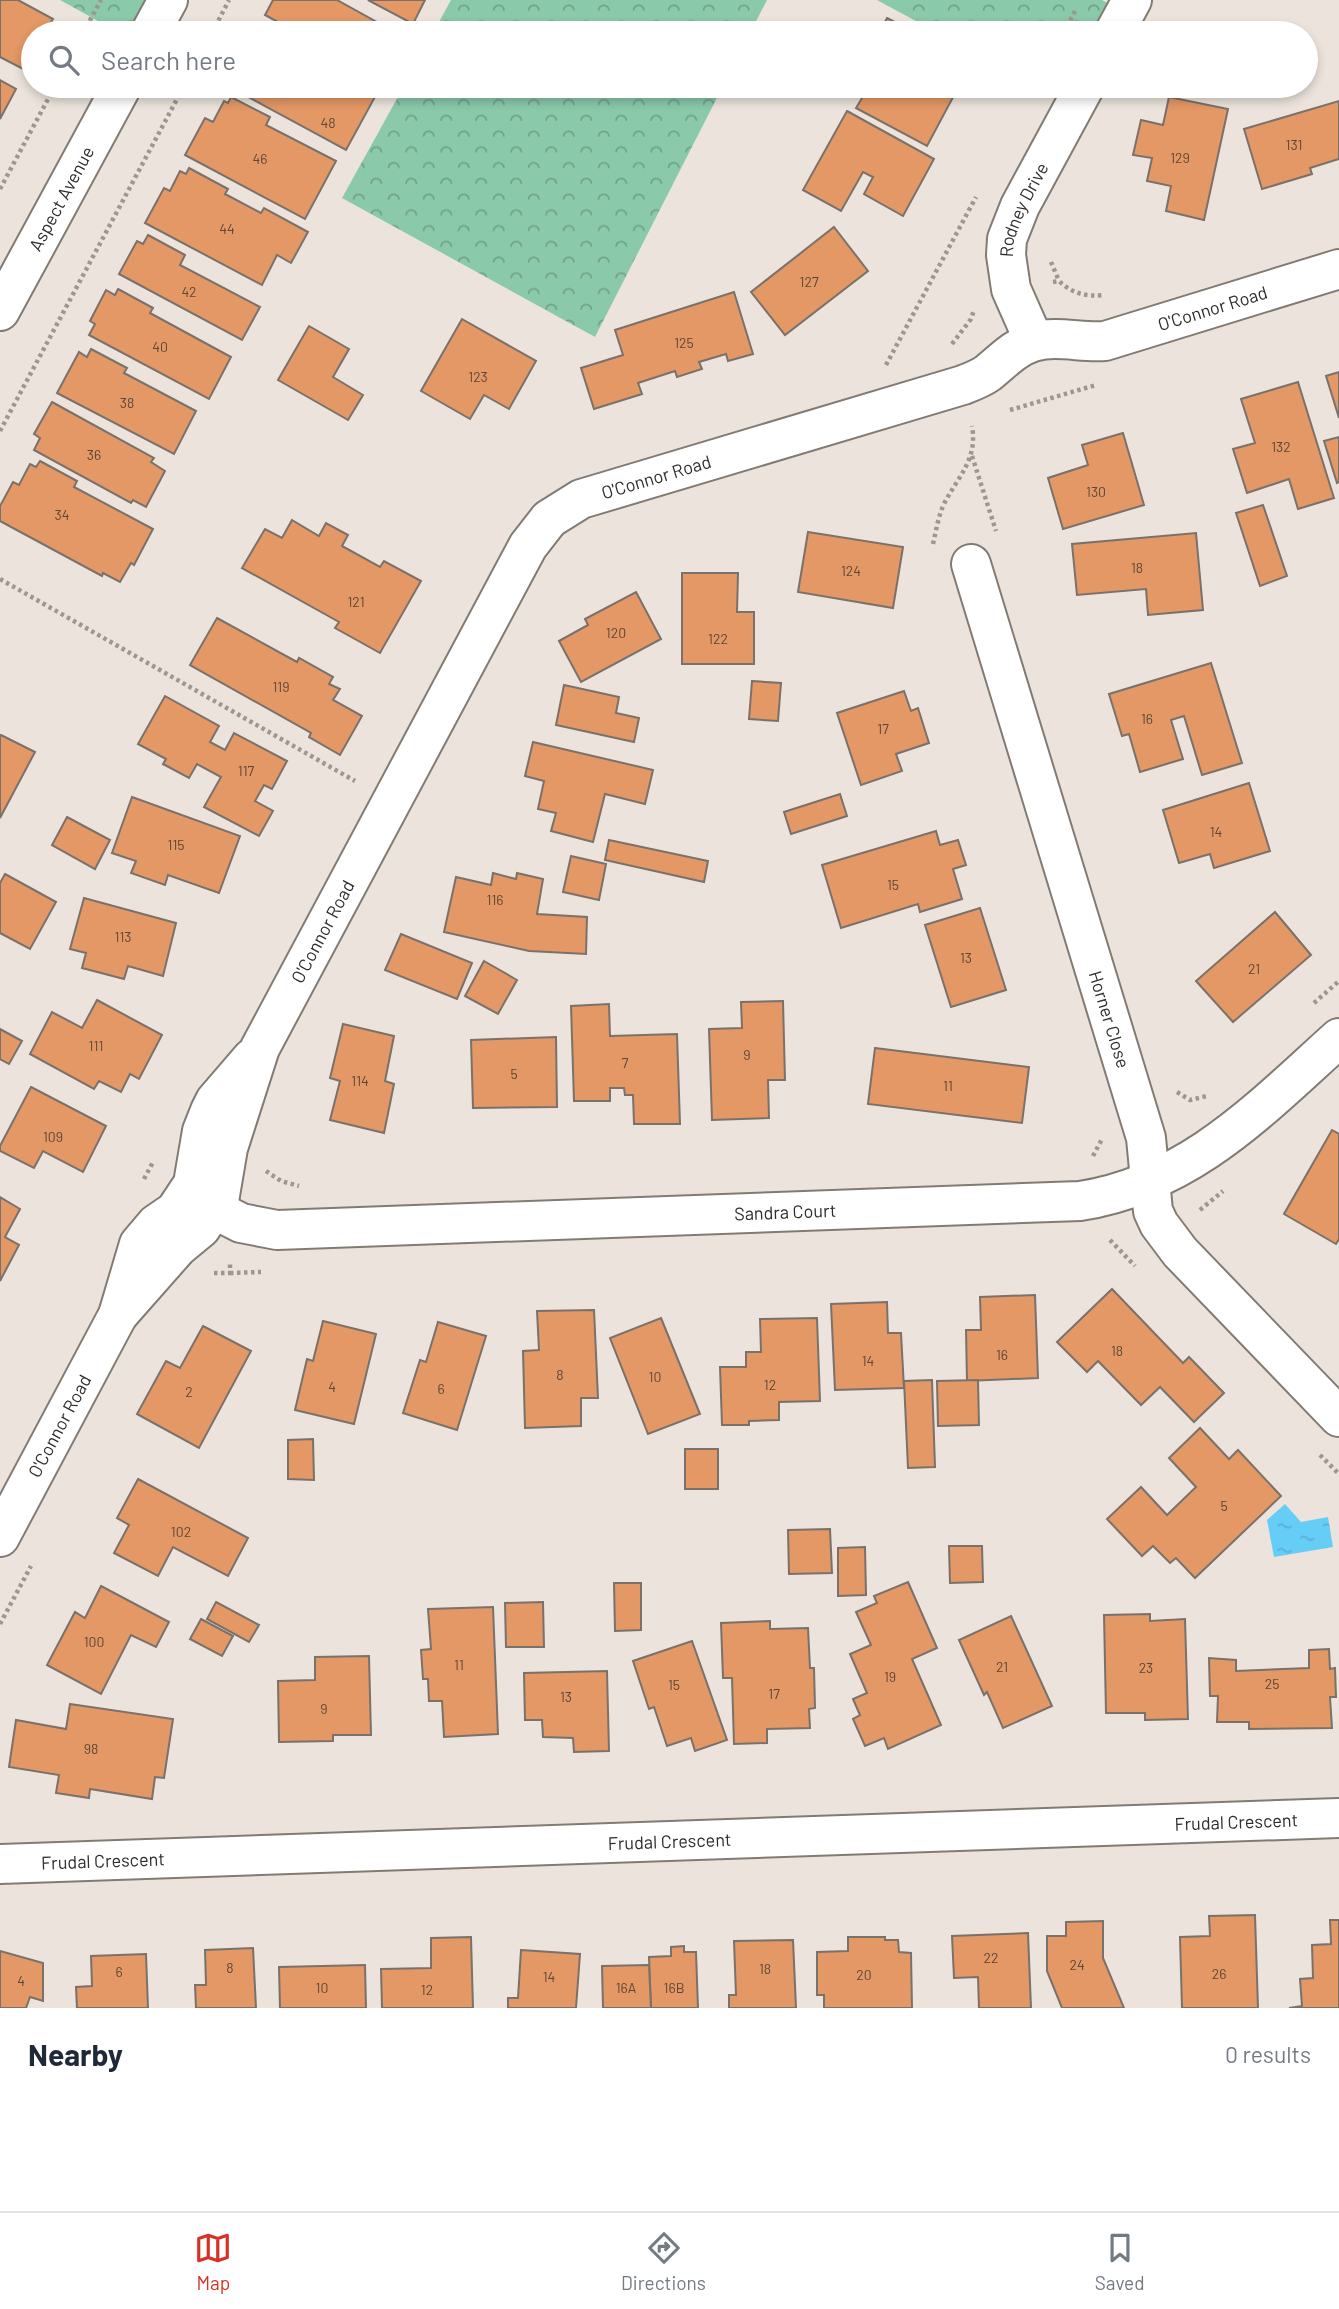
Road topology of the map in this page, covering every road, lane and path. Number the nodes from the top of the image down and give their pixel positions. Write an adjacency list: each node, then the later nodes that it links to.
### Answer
1 (101, 0): 6 (path)
2 (168, 0): 7 (street)
3 (229, 0): 8 (path)
4 (1082, 0): 9 (path)
5 (1132, 0): 10 (street)
6 (90, 21)
7 (157, 21)
8 (218, 21)
9 (1071, 21)
10 (1121, 21)
11 (49, 98): 15 (path)
12 (115, 98): 20 (street, Aspect Avenue)
13 (178, 98): 25 (path)
14 (1078, 98): 21 (street, Rodney Drive)
15 (0, 189)
16 (976, 196): 22 (path)
17 (1339, 269): 21 (street, O'Connor Road)
18 (1049, 283): 19 (path)
19 (1113, 294)
20 (0, 311)
21 (1034, 341): 39 (street, O'Connor Road)
22 (886, 366)
23 (1102, 383): 24 (path)
24 (1009, 411)
25 (0, 431)
26 (971, 565): 37 (street, Horner Close)
27 (0, 579): 28 (path)
28 (355, 781)
29 (1339, 981): 30 (path)
30 (1309, 1008)
31 (1339, 1038): 37 (street, Sandra Court)
32 (1172, 1082): 33 (path)
33 (1209, 1095)
34 (1103, 1136): 35 (path)
35 (1085, 1160)
36 (259, 1167): 38 (path)
37 (1151, 1181): 39 (street, Sandra Court); 42 (street, Horner Close)
38 (307, 1186)
39 (200, 1202): 43 (street, O'Connor Road)
40 (231, 1254): 41 (path)
41 (211, 1273)
42 (1339, 1418)
43 (0, 1537)
44 (32, 1564): 45 (path)
45 (0, 1624)
46 (1339, 1818): 47 (street, Frudal Crescent)
47 (0, 1864)

